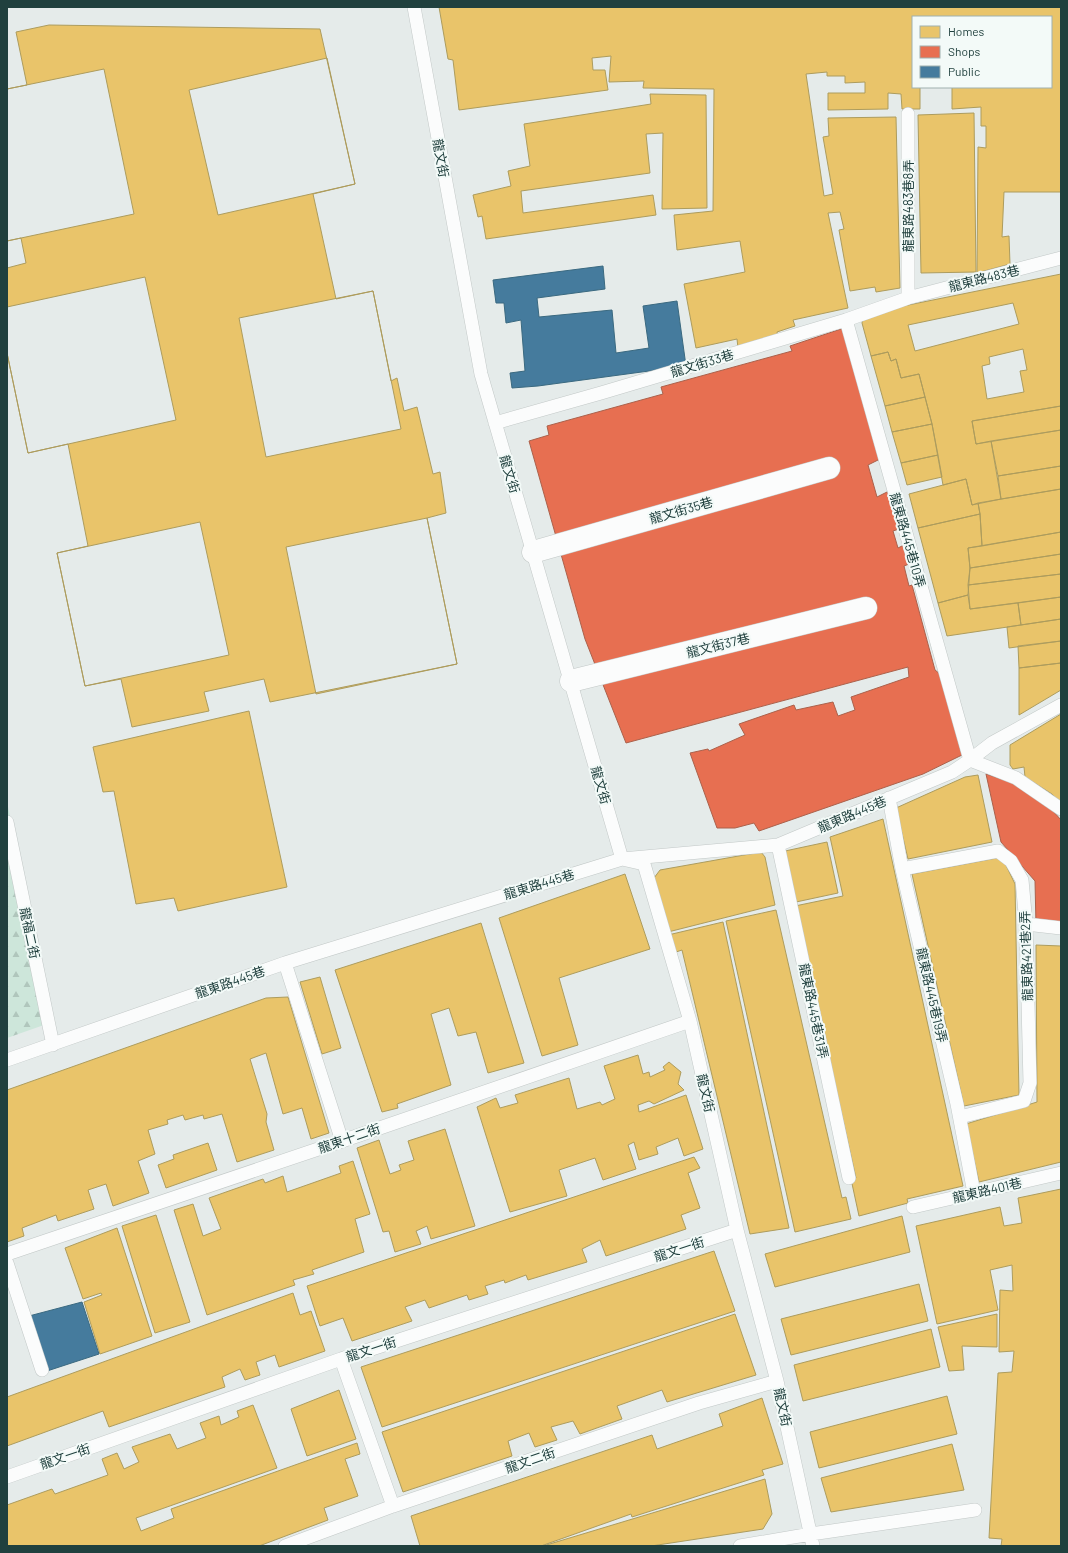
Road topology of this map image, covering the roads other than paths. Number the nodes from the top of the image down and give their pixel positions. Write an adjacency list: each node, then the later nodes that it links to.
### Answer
1 (414, 7): 6 (lane, 龍文街)
2 (908, 114): 4 (lane, 龍東路483巷8弄)
3 (1061, 258): 4 (lane, 龍東路483巷)
4 (908, 298): 5 (lane, 龍文街33巷)
5 (846, 320): 6 (lane, 龍文街33巷); 12 (lane, 龍東路445巷10弄)
6 (495, 423): 8 (lane, 龍文街)
7 (829, 468): 8 (street, 龍文街35巷)
8 (533, 552): 10 (lane, 龍文街)
9 (866, 608): 10 (street, 龍文街37巷)
10 (571, 681): 17 (lane, 龍文街)
11 (1061, 705): 12 (lane, 龍東路445巷)
12 (970, 760): 13 (lane, 龍東路445巷); 14 (lane)
13 (888, 798): 16 (lane, 龍東路445巷); 18 (lane, 龍東路445巷19弄)
14 (1061, 809)
15 (7, 822): 23 (lane, 龍福二街)
16 (778, 845): 17 (lane, 龍東路445巷); 28 (lane, 龍東路445巷31弄)
17 (622, 859): 21 (lane, 龍東路445巷); 22 (lane, 龍文街)
18 (902, 869): 19 (lane, 龍東路421巷2弄); 25 (lane, 龍東路445巷19弄)
19 (1026, 924): 20 (lane); 25 (lane, 龍東路421巷2弄)
20 (1061, 928)
21 (285, 963): 23 (lane, 龍東路445巷); 26 (lane)
22 (690, 1021): 26 (lane, 龍東十二街); 31 (lane, 龍文街)
23 (53, 1045): 24 (lane, 龍東路445巷)
24 (7, 1060)
25 (960, 1117): 29 (lane, 龍東路445巷19弄)
26 (342, 1141): 32 (lane, 龍東十二街)
27 (1061, 1173): 29 (lane, 龍東路401巷)
28 (848, 1178)
29 (974, 1193): 30 (lane, 龍東路401巷)
30 (913, 1207)
31 (738, 1230): 34 (lane, 龍文一街); 36 (lane, 龍文街)
32 (7, 1254)
33 (7, 1263): 35 (lane)
34 (341, 1359): 37 (lane, 龍文一街); 38 (lane)
35 (42, 1370)
36 (777, 1381): 38 (lane, 龍文二街); 40 (lane, 龍文街)
37 (7, 1477)
38 (393, 1506): 41 (lane, 龍文二街)
39 (976, 1510): 40 (lane)
40 (812, 1540): 42 (lane)
41 (285, 1546)
42 (740, 1546)

